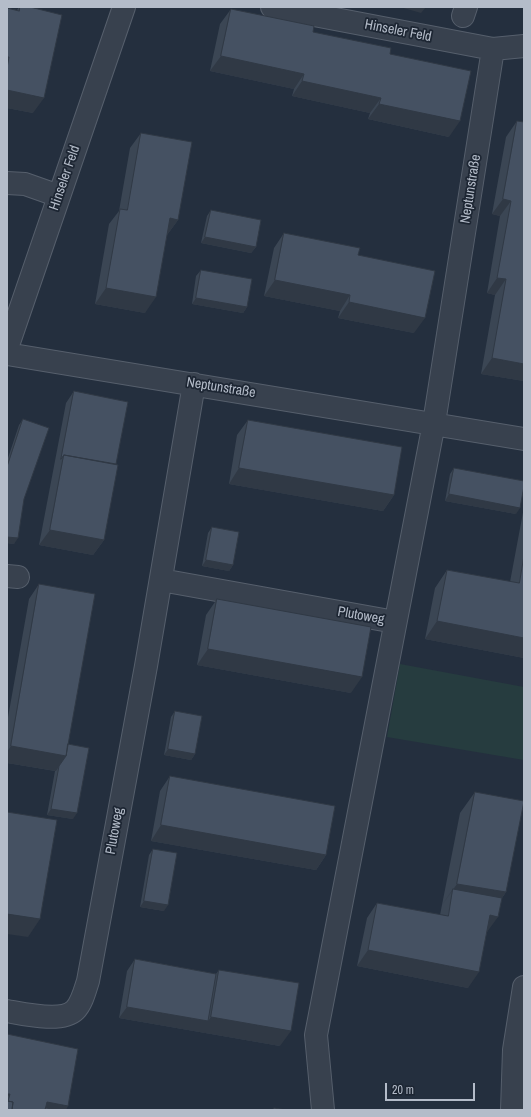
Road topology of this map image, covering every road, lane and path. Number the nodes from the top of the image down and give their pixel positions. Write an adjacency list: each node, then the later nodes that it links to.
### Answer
1 (124, 7): 6 (street, Hinseler Feld)
2 (272, 7): 4 (street, Hinseler Feld)
3 (524, 46): 4 (street, Hinseler Feld)
4 (494, 49): 10 (street, Neptunstraße)
5 (7, 183): 6 (street)
6 (59, 196): 7 (street, Hinseler Feld)
7 (7, 348)
8 (7, 354): 9 (street, Neptunstraße)
9 (194, 384): 10 (street, Neptunstraße); 12 (street, Plutoweg)
10 (434, 424): 11 (street, Neptunstraße); 13 (street)
11 (524, 440)
12 (160, 580): 13 (street, Plutoweg); 15 (street, Plutoweg)
13 (396, 622): 16 (street)
14 (524, 987): 17 (street)
15 (7, 1011)
16 (323, 1110)
17 (512, 1110)

